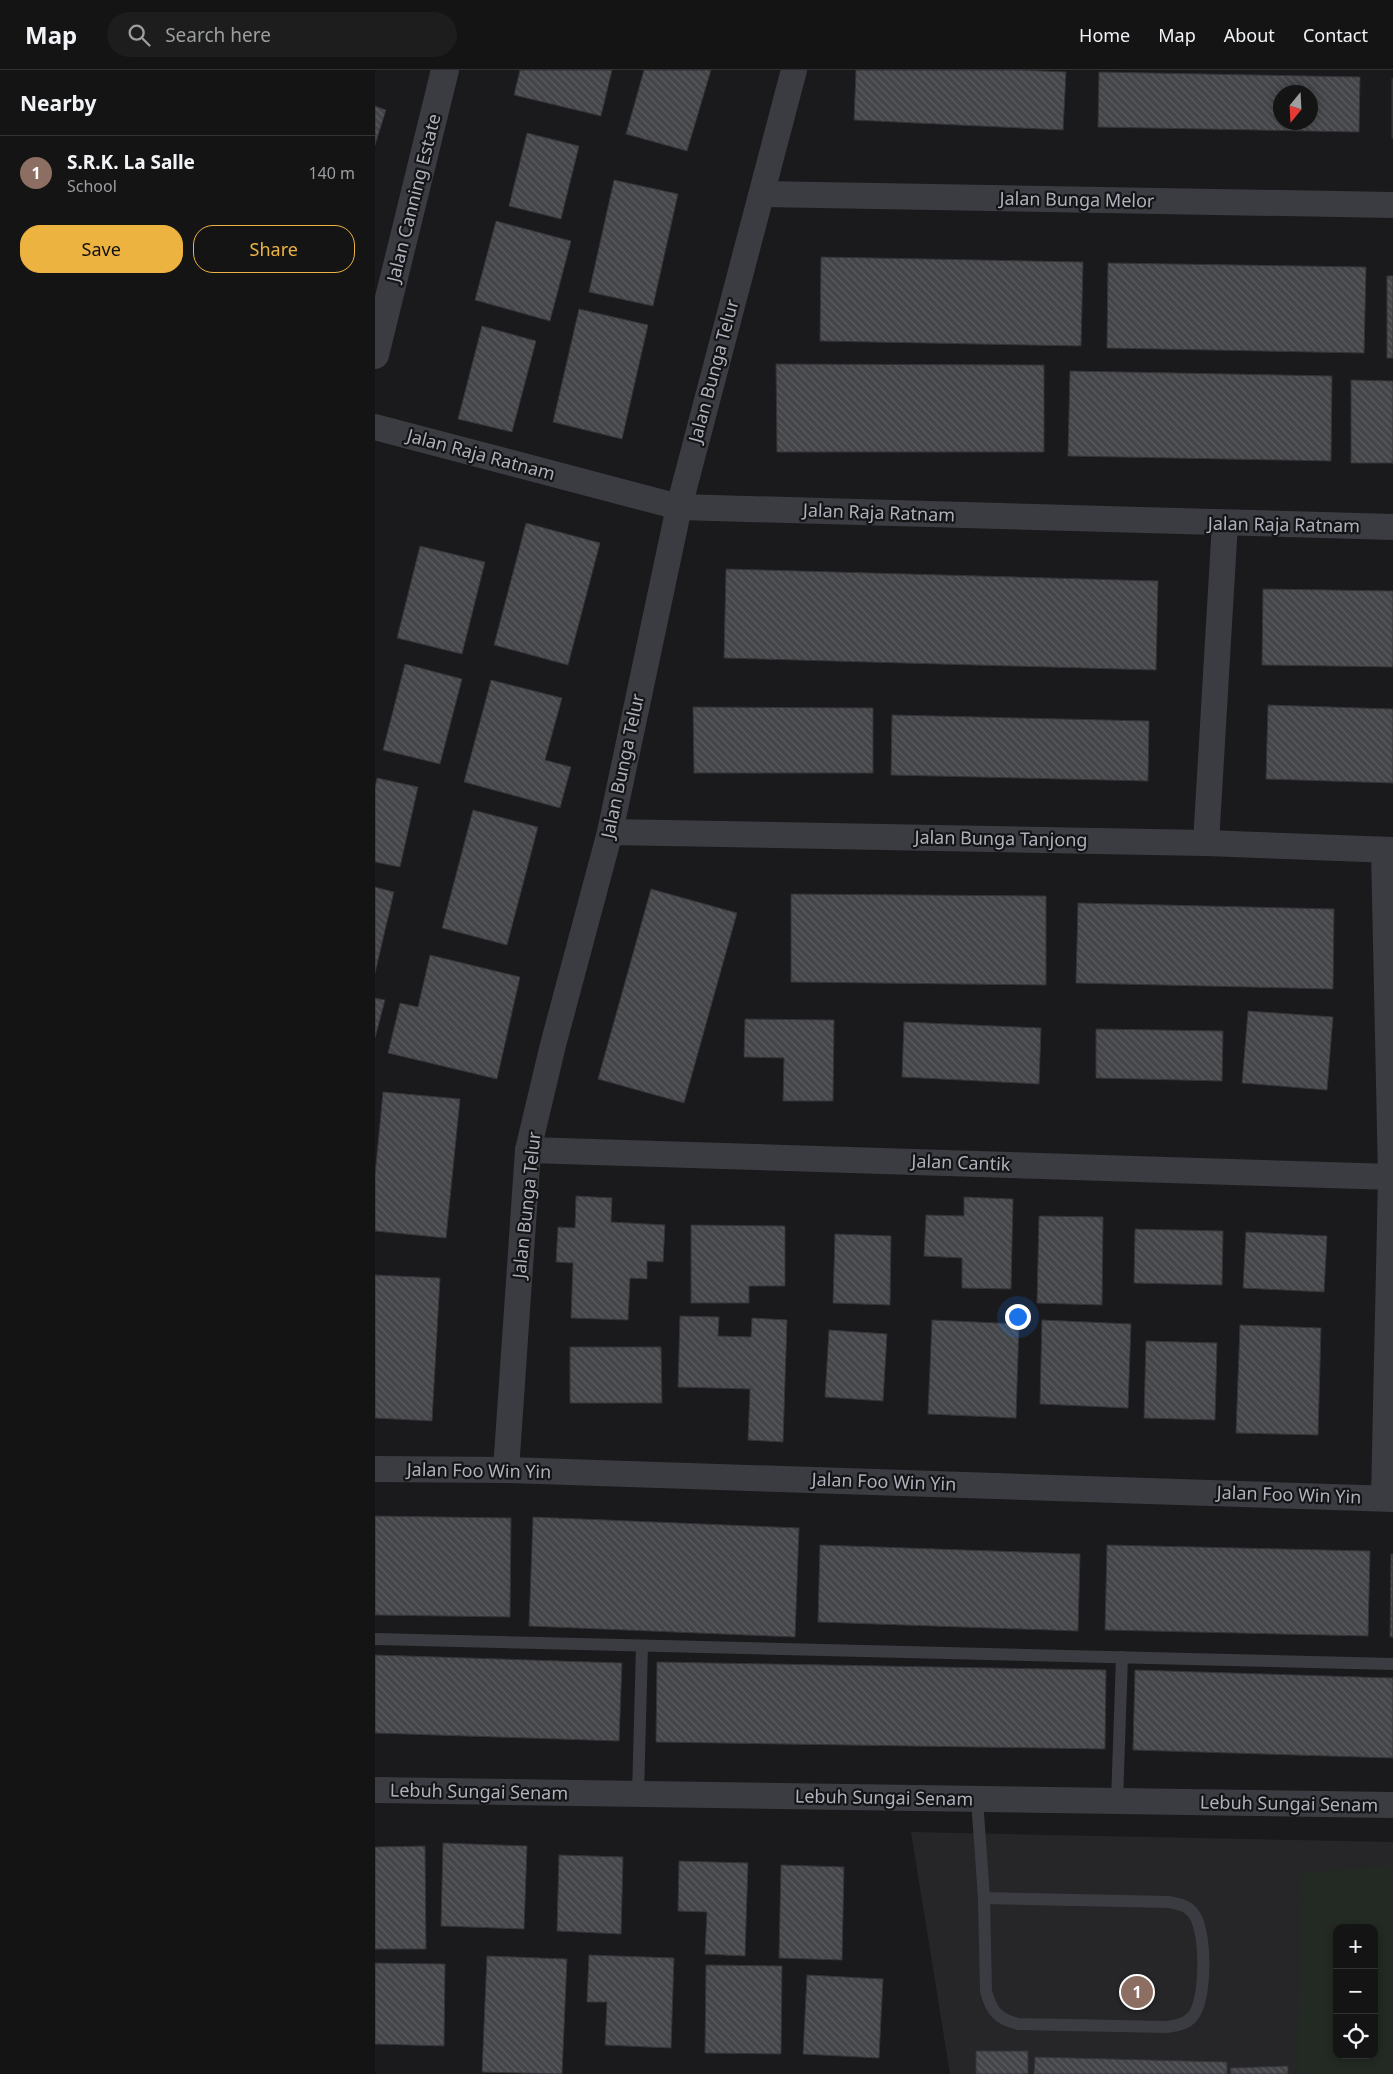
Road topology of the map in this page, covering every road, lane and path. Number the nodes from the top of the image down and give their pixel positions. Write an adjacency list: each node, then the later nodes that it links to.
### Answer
1 (445, 70): 5 (street, Jalan Canning Estate)
2 (794, 70): 3 (street, Jalan Bunga Telur)
3 (762, 194): 4 (street, Jalan Bunga Melor); 7 (street, Jalan Bunga Telur)
4 (1393, 205)
5 (375, 355)
6 (375, 427): 7 (street, Jalan Raja Ratnam)
7 (679, 507): 8 (street, Jalan Raja Ratnam); 10 (street, Jalan Bunga Telur)
8 (1225, 523): 9 (street, Jalan Raja Ratnam); 11 (street)
9 (1393, 527)
10 (610, 832): 11 (street, Jalan Bunga Tanjong); 13 (street, Jalan Bunga Telur)
11 (1206, 843): 12 (street, Jalan Bunga Tanjong)
12 (1388, 850): 14 (street)
13 (528, 1150): 14 (street, Jalan Cantik); 16 (street, Jalan Bunga Telur)
14 (1392, 1176): 17 (street)
15 (375, 1469): 16 (street, Jalan Foo Win Yin)
16 (506, 1470): 17 (street, Jalan Foo Win Yin)
17 (1388, 1498)
18 (375, 1639): 19 (lane)
19 (642, 1646): 20 (lane); 23 (lane)
20 (1122, 1657): 21 (lane); 25 (lane)
21 (1393, 1664)
22 (375, 1790): 23 (street, Lebuh Sungai Senam)
23 (638, 1794): 24 (street, Lebuh Sungai Senam)
24 (977, 1799): 25 (street, Lebuh Sungai Senam); 27 (lane)
25 (1117, 1801): 26 (street, Lebuh Sungai Senam)
26 (1393, 1806)
27 (983, 1898): 27 (lane)

